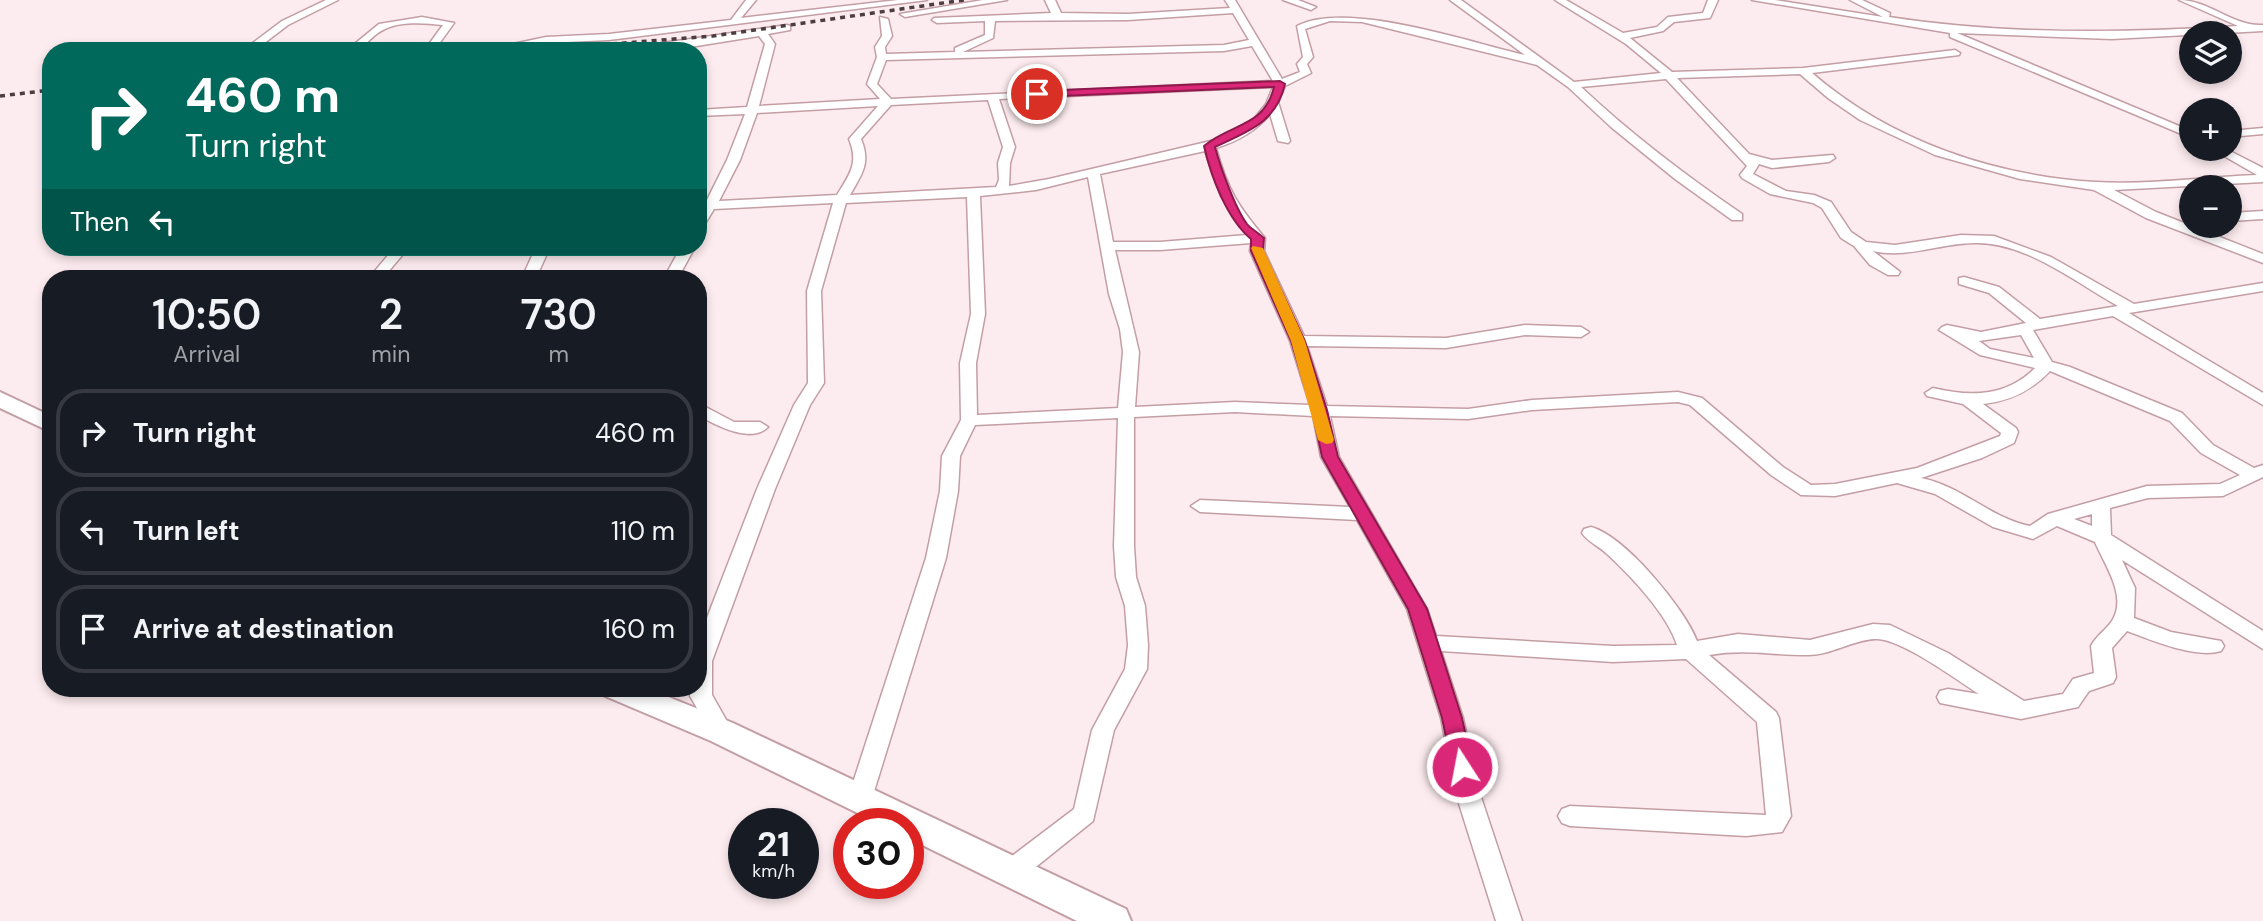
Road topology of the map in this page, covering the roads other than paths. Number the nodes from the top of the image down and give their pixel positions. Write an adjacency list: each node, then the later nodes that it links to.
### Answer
1 (333, 0): 32 (street)
2 (751, 0): 25 (street)
3 (844, 0): 18 (street)
4 (922, 0): 18 (street)
5 (1002, 0): 21 (street)
6 (1050, 0): 20 (street)
7 (1230, 0): 17 (street)
8 (1288, 0): 16 (street)
9 (1326, 0): 16 (street)
10 (1455, 0): 41 (street)
11 (1560, 0): 31 (street)
12 (1713, 0): 31 (street)
13 (1757, 0): 26 (street)
14 (1856, 0): 26 (street)
15 (2184, 0): 29 (street)
16 (1312, 3): 23 (street)
17 (1238, 10): 20 (street); 36 (street)
18 (838, 11): 25 (street)
19 (696, 13): 25 (street)
20 (1057, 16): 22 (street)
21 (884, 17): 22 (street); 24 (street); 40 (street)
22 (990, 18): 39 (street)
23 (1312, 20): 41 (street); 44 (street)
24 (835, 22)
25 (731, 23): 35 (street)
26 (1906, 23): 28 (street)
27 (800, 27): 30 (street)
28 (1929, 28): 29 (street); 51 (street)
29 (2257, 28)
30 (761, 33): 37 (street); 49 (street)
31 (1620, 37): 43 (street)
32 (259, 42)
33 (362, 42): 34 (street)
34 (435, 42)
35 (535, 42)
36 (1257, 42): 39 (street); 44 (street)
37 (707, 43)
38 (1955, 53): 42 (street)
39 (953, 54): 40 (street)
40 (882, 57): 47 (street)
41 (1539, 62): 45 (street)
42 (1803, 71): 43 (street); 61 (street)
43 (1670, 75): 45 (street); 56 (street)
44 (1280, 84): 46 (street); 48 (street)
45 (1572, 85): 70 (street)
46 (993, 97): 47 (street); 62 (street)
47 (888, 102): 49 (street); 64 (street)
48 (1273, 103): 54 (street); 55 (street)
49 (754, 110): 50 (street); 66 (street)
50 (707, 113)
51 (2179, 130)
52 (2263, 131): 53 (street)
53 (2242, 133)
54 (1284, 141)
55 (1210, 146): 59 (street); 73 (street)
56 (1744, 156): 57 (street); 74 (street)
57 (1829, 158)
58 (2239, 161): 60 (street)
59 (1094, 173): 62 (street); 75 (street)
60 (2263, 175): 61 (street)
61 (2096, 186): 72 (street)
62 (1001, 190): 63 (street)
63 (973, 192): 64 (street); 94 (street)
64 (840, 200): 66 (street); 108 (street)
65 (707, 205): 66 (street)
66 (713, 205): 67 (street)
67 (707, 213)
68 (2263, 215): 69 (street)
69 (2242, 216)
70 (1737, 217)
71 (2179, 220): 72 (street)
72 (2166, 221): 77 (street)
73 (1258, 238): 75 (street); 85 (street)
74 (1860, 244): 79 (street); 82 (street)
75 (1107, 246): 93 (street)
76 (394, 256): 78 (street)
77 (2263, 259)
78 (383, 270)
79 (1893, 272)
80 (1964, 281): 83 (street)
81 (2263, 288): 82 (street)
82 (2125, 311): 83 (street); 89 (street)
83 (2031, 327): 86 (street); 86 (street)
84 (1581, 332): 85 (street)
85 (1298, 341): 91 (street)
86 (2046, 366): 90 (street); 97 (street)
87 (1933, 393): 90 (street)
88 (0, 400): 95 (street)
89 (2263, 400)
90 (1969, 401): 98 (street)
91 (1320, 410): 93 (street); 98 (street); 101 (street)
92 (707, 413): 96 (street)
93 (1126, 414): 94 (street); 118 (street)
94 (969, 420): 116 (street)
95 (42, 421)
96 (760, 427)
97 (2257, 472): 100 (street)
98 (1877, 482): 102 (street)
99 (1200, 506): 101 (street)
100 (2101, 506): 102 (street); 104 (street)
101 (1363, 514): 107 (street)
102 (2055, 518): 104 (street)
103 (1591, 533): 110 (street)
104 (2102, 538): 105 (street); 106 (street)
105 (2123, 622): 109 (street); 114 (street)
106 (2263, 641)
107 (1428, 643): 110 (street); 120 (street)
108 (707, 645)
109 (2214, 646)
110 (1689, 649): 114 (street); 117 (street)
111 (638, 697): 115 (street)
112 (702, 697): 115 (street)
113 (1948, 698): 114 (street)
114 (2021, 710)
115 (722, 732): 116 (street)
116 (860, 798): 118 (street)
117 (1570, 816)
118 (1013, 870): 119 (street)
119 (1113, 921)
120 (1509, 921)

